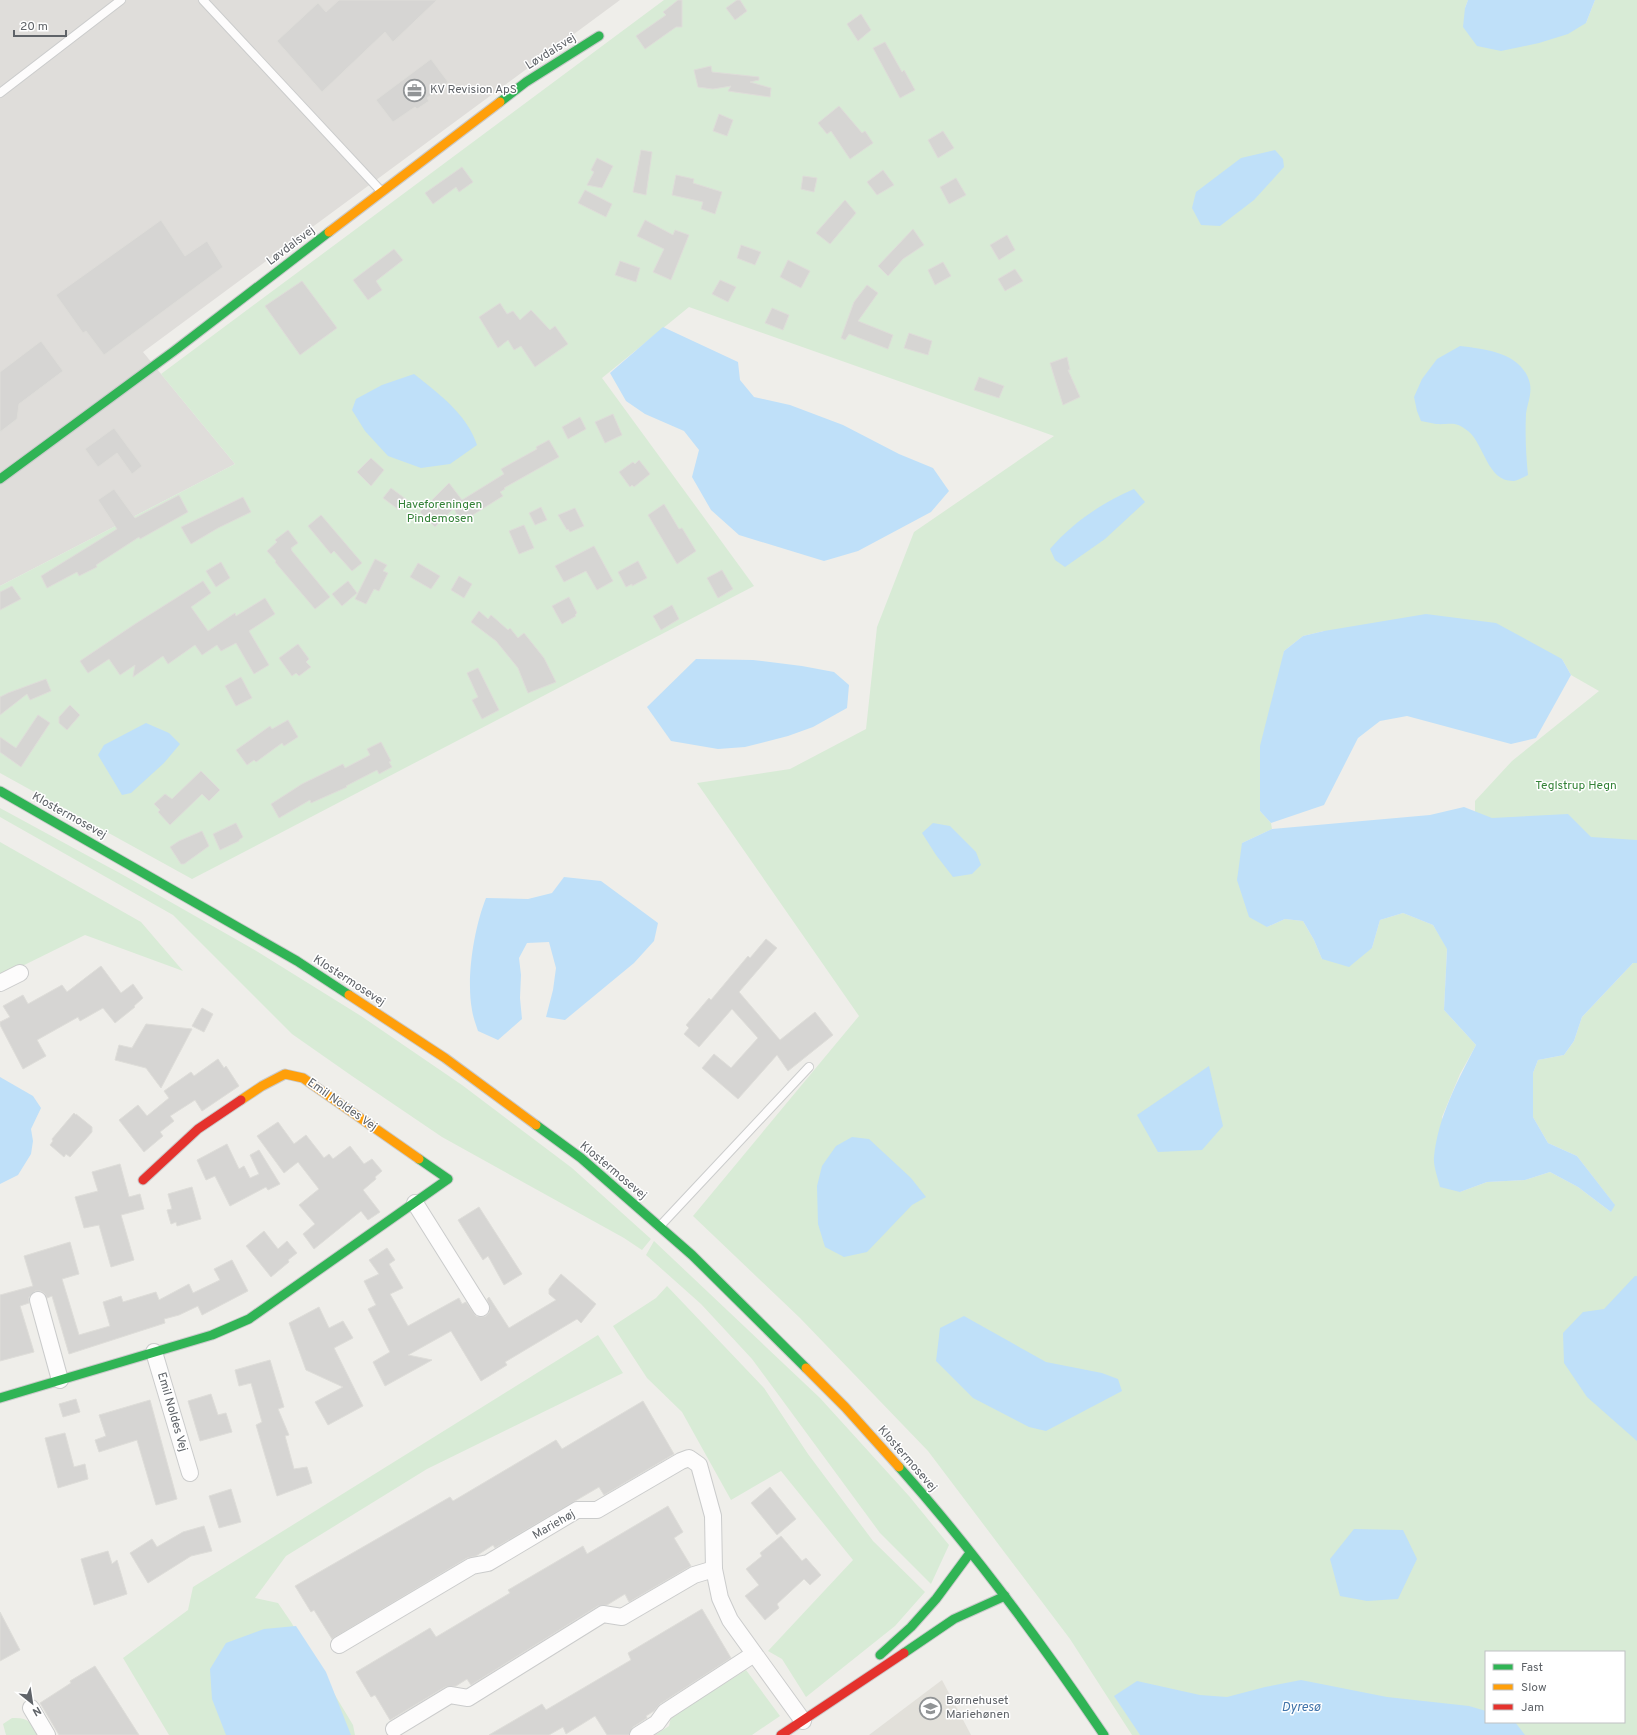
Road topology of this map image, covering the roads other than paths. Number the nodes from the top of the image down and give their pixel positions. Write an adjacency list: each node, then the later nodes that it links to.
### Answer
1 (121, 0): 4 (lane)
2 (203, 0): 5 (lane)
3 (599, 36): 5 (street, Løvdalsvej)
4 (0, 93)
5 (382, 192): 6 (street, Løvdalsvej)
6 (0, 479)
7 (0, 791): 13 (street, Klostermosevej)
8 (20, 973): 9 (street)
9 (0, 983)
10 (809, 1066): 13 (lane)
11 (143, 1180): 12 (street, Emil Noldes Vej)
12 (414, 1203): 15 (street); 16 (street, Emil Noldes Vej)
13 (660, 1227): 20 (street, Klostermosevej)
14 (38, 1300): 17 (street)
15 (481, 1308)
16 (154, 1352): 17 (street, Emil Noldes Vej); 19 (street, Emil Noldes Vej)
17 (60, 1380): 18 (street, Emil Noldes Vej)
18 (0, 1398)
19 (190, 1473)
20 (970, 1553): 22 (street, Klostermosevej); 25 (street)
21 (714, 1569): 23 (street, Mariehøj); 24 (street, Mariehøj); 28 (street)
22 (1005, 1596): 25 (street); 32 (street, Klostermosevej)
23 (339, 1645)
24 (754, 1654): 27 (street, Mariehøj); 30 (street)
25 (850, 1689): 27 (street)
26 (31, 1708): 29 (street)
27 (803, 1720): 31 (street)
28 (394, 1729)
29 (47, 1735)
30 (638, 1735)
31 (781, 1735)
32 (1104, 1735)

